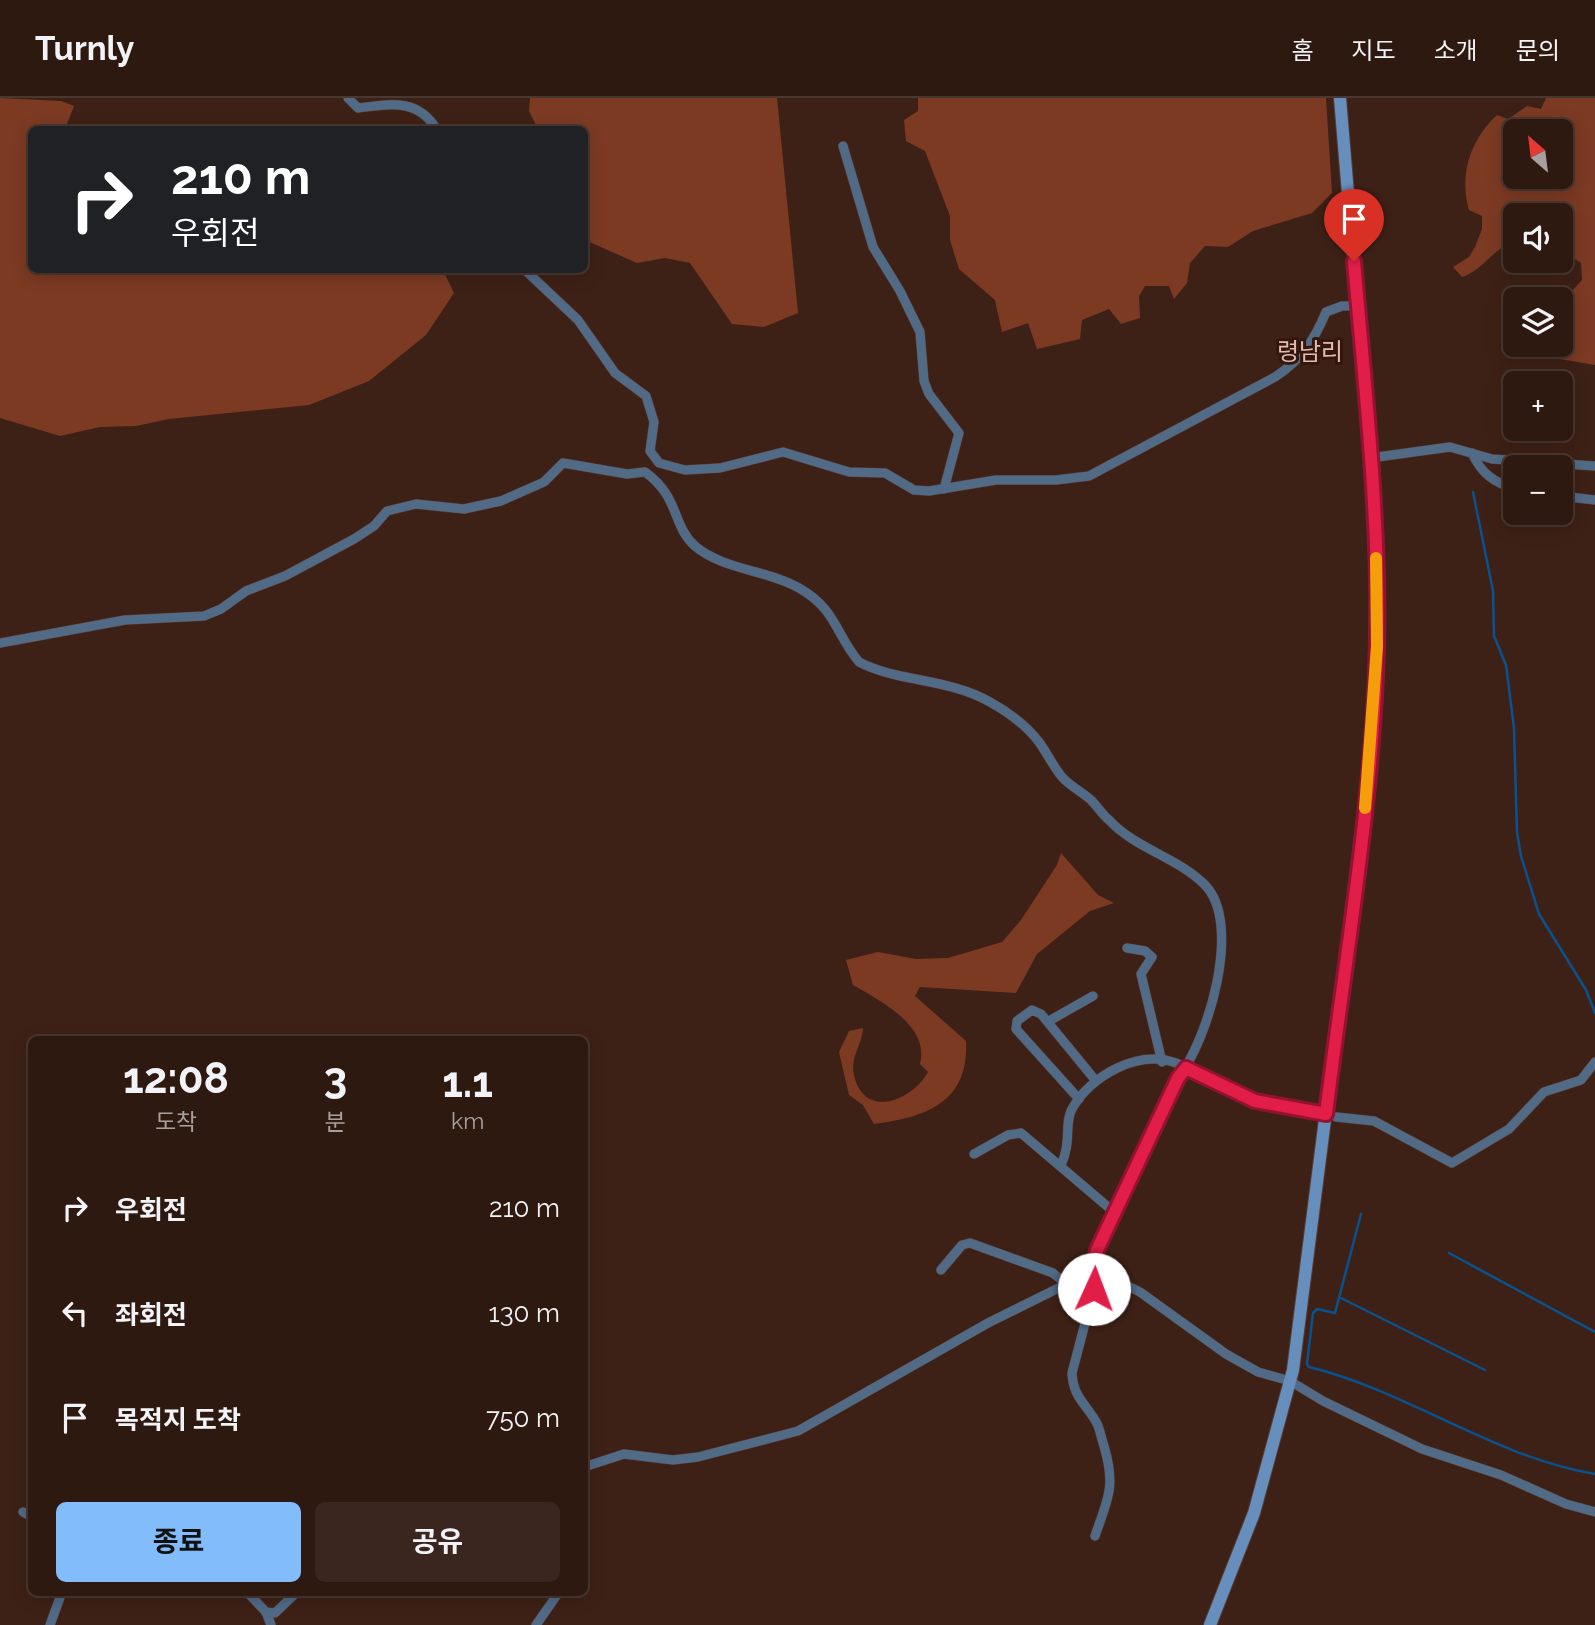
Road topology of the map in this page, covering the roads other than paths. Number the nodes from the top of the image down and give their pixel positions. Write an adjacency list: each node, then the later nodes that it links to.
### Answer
1 (348, 98): 3 (street)
2 (1340, 98): 6 (main road)
3 (434, 126)
4 (843, 146): 11 (street)
5 (528, 273): 11 (street)
6 (1357, 306): 8 (main road); 11 (street)
7 (1472, 453): 8 (street); 9 (street); 10 (street)
8 (1370, 458): 23 (main road)
9 (1595, 466)
10 (1503, 484)
11 (944, 488)
12 (1573, 497): 13 (street)
13 (1595, 500)
14 (0, 643): 20 (street)
15 (1127, 948): 18 (street)
16 (1093, 996): 17 (street)
17 (1049, 1021): 21 (street); 22 (street)
18 (1162, 1062): 20 (street); 21 (street)
19 (1595, 1062): 23 (street)
20 (1186, 1068): 23 (street); 26 (street)
21 (1096, 1081): 22 (street)
22 (1079, 1099): 25 (street)
23 (1331, 1116): 30 (main road)
24 (974, 1154): 25 (street)
25 (1061, 1165): 26 (street)
26 (1114, 1212): 28 (street)
27 (941, 1270): 29 (street)
28 (1095, 1270): 29 (street); 30 (street); 33 (street)
29 (1065, 1283): 31 (street)
30 (1290, 1381): 32 (street); 42 (main road)
31 (588, 1466)
32 (1595, 1512)
33 (1096, 1536)
34 (61, 1596): 39 (street)
35 (251, 1596): 38 (street)
36 (293, 1596): 38 (street)
37 (556, 1596): 41 (street)
38 (266, 1612): 40 (street)
39 (50, 1625)
40 (271, 1625)
41 (536, 1625)
42 (1210, 1625)

